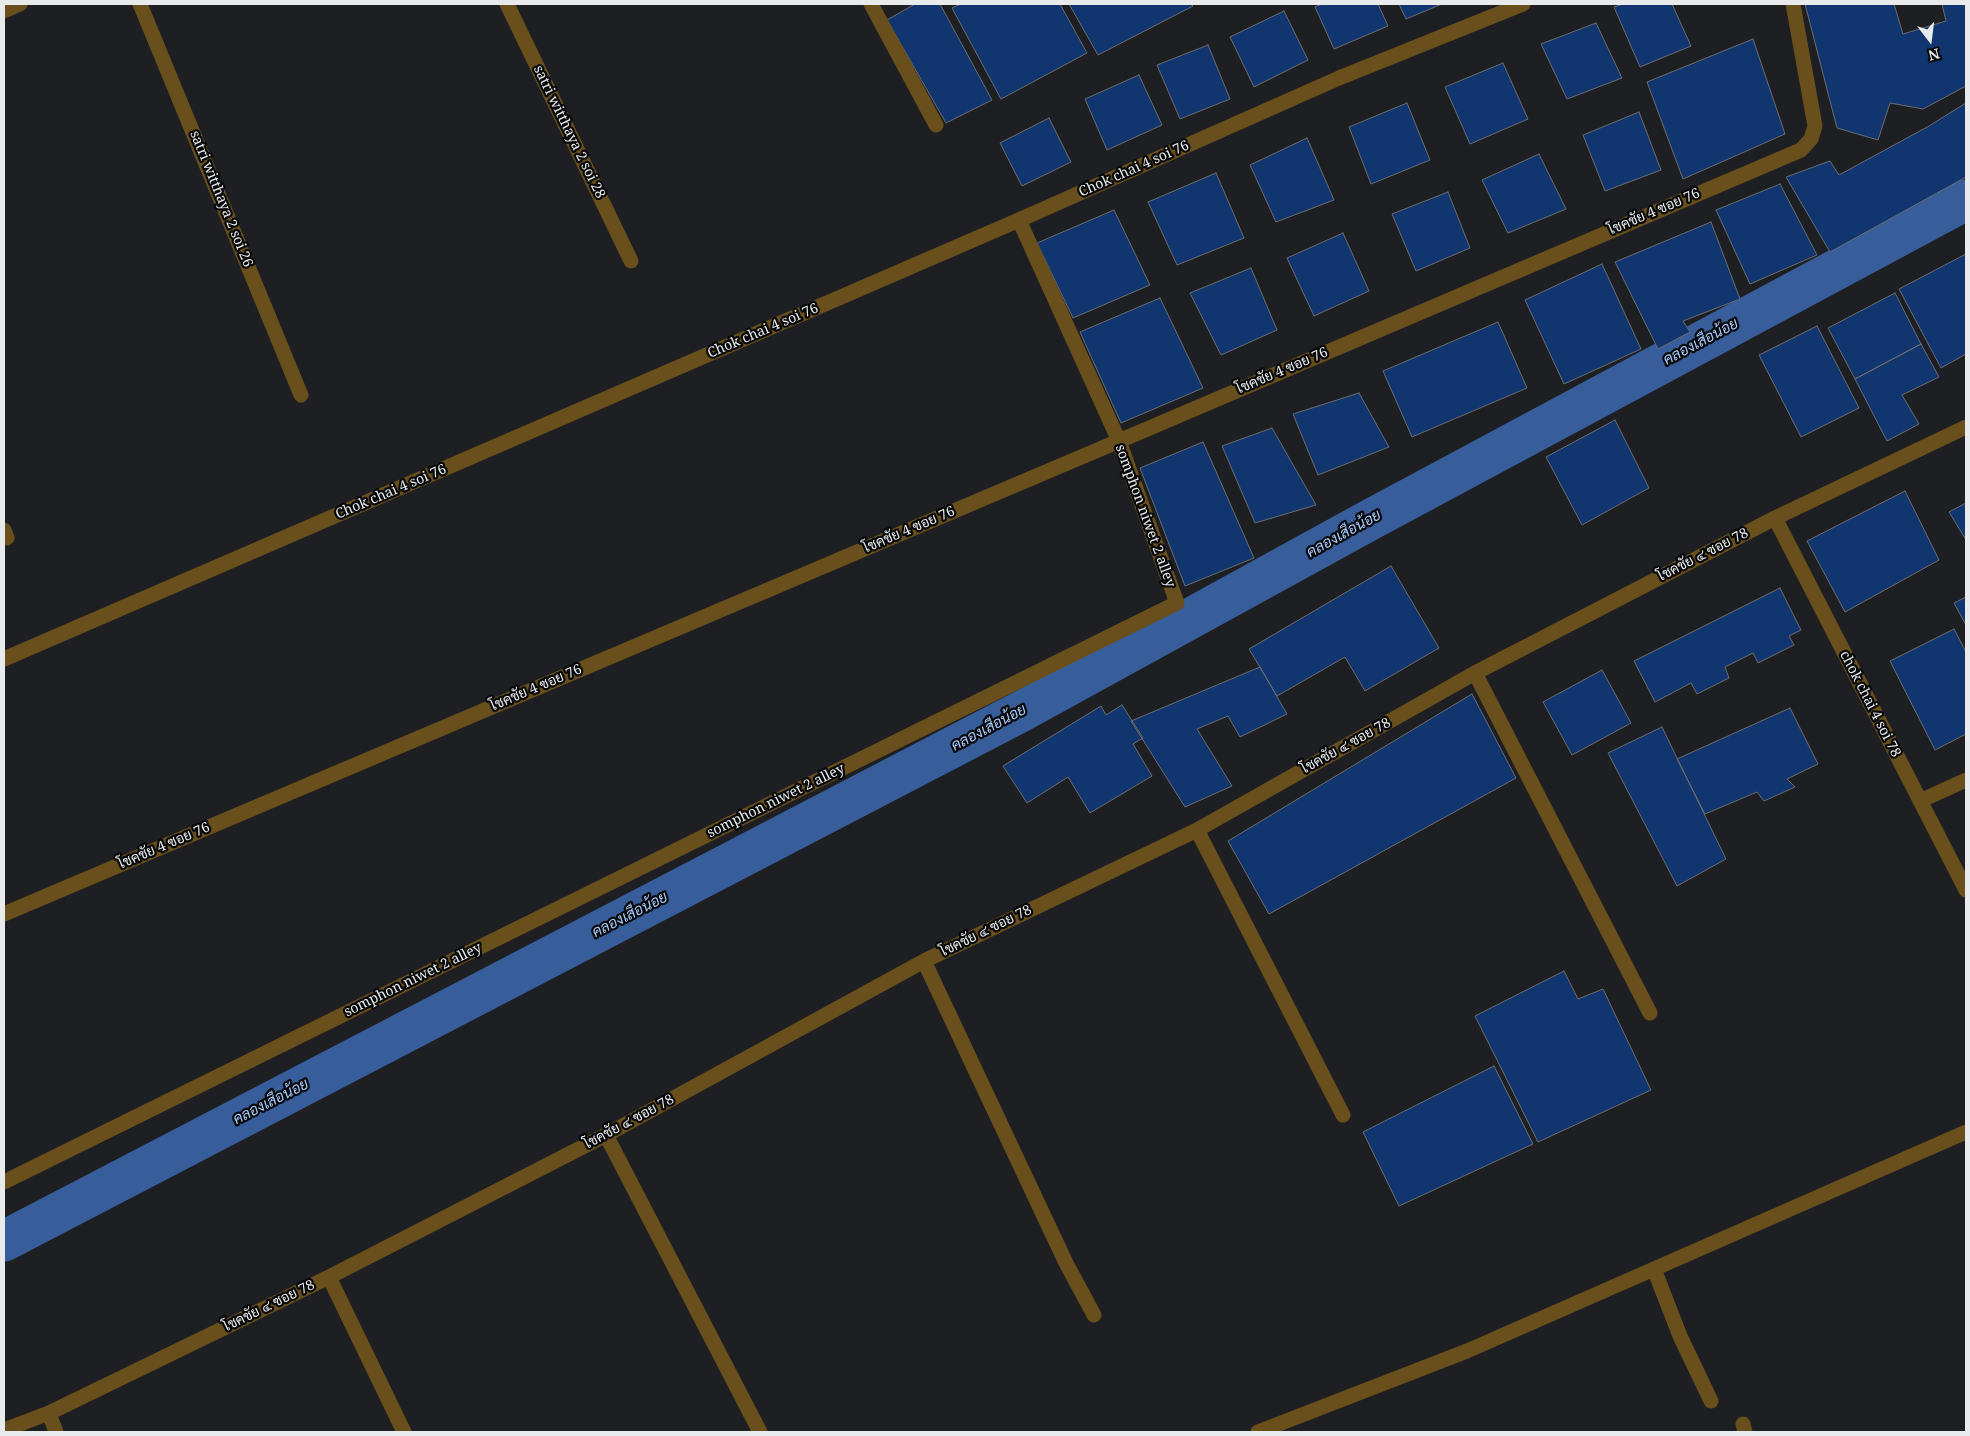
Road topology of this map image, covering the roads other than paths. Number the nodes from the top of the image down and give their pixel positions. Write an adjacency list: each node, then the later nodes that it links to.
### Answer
1 (20, 4): 7 (street)
2 (140, 4): 11 (street, satri witthaya 2 soi 26)
3 (507, 4): 10 (street, satri witthaya 2 soi 28)
4 (871, 4): 8 (street)
5 (1523, 4): 9 (street, Chok chai 4 soi 76)
6 (1793, 4): 13 (street, โชคชัย 4 ซอย 76)
7 (4, 11)
8 (936, 125)
9 (1019, 220): 13 (street, somphon niwet 2 alley); 15 (street, Chok chai 4 soi 76)
10 (631, 260)
11 (301, 394)
12 (1966, 426): 14 (street, โชคชัย ๔ ซอย 78)
13 (1119, 441): 21 (street, โชคชัย 4 ซอย 76); 27 (street, somphon niwet 2 alley)
14 (1775, 518): 16 (street, โชคชัย ๔ ซอย 78); 18 (street, chok chai 4 soi 78)
15 (4, 660)
16 (1475, 673): 19 (street, โชคชัย ๔ ซอย 78); 23 (street)
17 (1966, 780): 18 (street)
18 (1920, 801): 20 (street, chok chai 4 soi 78)
19 (1197, 830): 22 (street, โชคชัย ๔ ซอย 78); 24 (street)
20 (1966, 890)
21 (4, 914)
22 (924, 961): 26 (street, โชคชัย ๔ ซอย 78); 30 (street)
23 (1650, 1013)
24 (1343, 1115)
25 (1966, 1132): 28 (street)
26 (606, 1135): 29 (street, โชคชัย ๔ ซอย 78); 36 (street)
27 (4, 1182)
28 (1654, 1269): 31 (street); 37 (street)
29 (329, 1277): 32 (street, โชคชัย ๔ ซอย 78); 35 (street)
30 (1094, 1315)
31 (1711, 1400)
32 (49, 1413): 33 (street, โชคชัย ๔ ซอย 78); 34 (street)
33 (4, 1430)
34 (56, 1432)
35 (404, 1432)
36 (760, 1432)
37 (1258, 1432)

